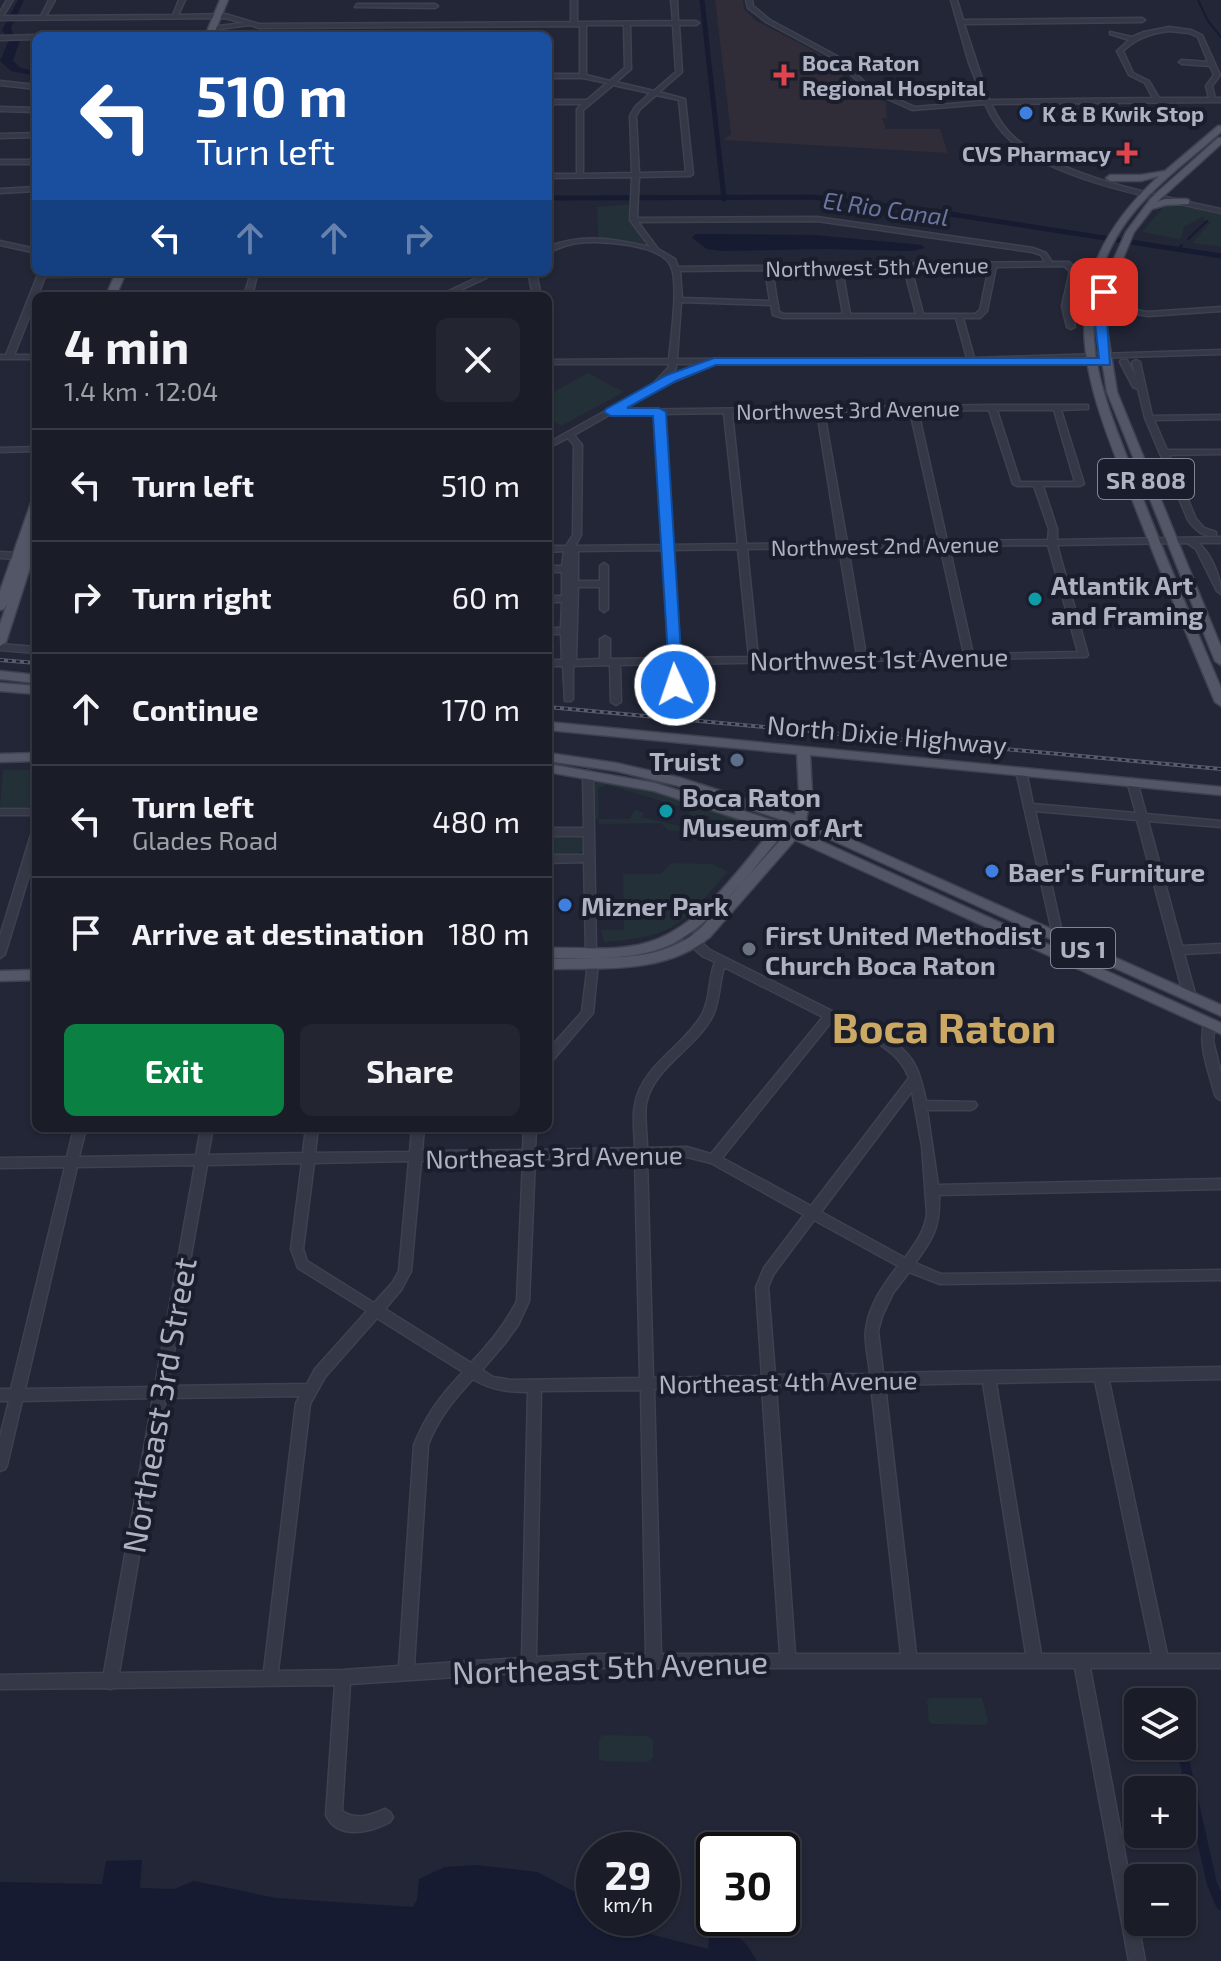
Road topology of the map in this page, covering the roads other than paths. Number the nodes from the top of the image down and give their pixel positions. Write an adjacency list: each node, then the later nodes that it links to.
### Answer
1 (10, 0): 15 (street)
2 (52, 0): 16 (street)
3 (182, 0): 13 (street)
4 (216, 0): 14 (main road)
5 (224, 0): 14 (main road)
6 (574, 0): 22 (street)
7 (674, 0): 19 (street)
8 (749, 0): 56 (street)
9 (954, 0): 18 (street)
10 (961, 0): 18 (street)
11 (435, 3): 12 (street); 27 (street)
12 (357, 6)
13 (175, 16): 14 (street); 16 (street)
14 (212, 16): 29 (street); 31 (main road); 32 (main road)
15 (0, 17): 16 (street)
16 (43, 17)
17 (1142, 20): 18 (street)
18 (964, 22): 44 (street); 56 (street)
19 (675, 23): 20 (street); 24 (street); 52 (street)
20 (696, 23)
21 (535, 24): 22 (street); 28 (street); 39 (street)
22 (574, 24): 23 (street)
23 (583, 24): 24 (street); 48 (street)
24 (627, 24): 50 (street)
25 (332, 25): 26 (street); 30 (street); 35 (street)
26 (383, 25): 27 (street); 36 (street)
27 (432, 25): 28 (street); 37 (street)
28 (483, 25): 38 (street)
29 (255, 26): 30 (street); 33 (street)
30 (269, 26): 34 (street)
31 (203, 32)
32 (210, 32)
33 (216, 32)
34 (267, 32)
35 (330, 32)
36 (382, 32)
37 (431, 32)
38 (482, 32)
39 (535, 32)
40 (1112, 33): 43 (street)
41 (32, 37): 42 (street)
42 (7, 38)
43 (1130, 38): 46 (street); 55 (street)
44 (981, 59)
45 (1182, 62): 46 (street)
46 (1213, 64): 53 (street)
47 (552, 76): 48 (street)
48 (583, 76): 50 (street)
49 (0, 83): 51 (street)
50 (612, 83): 52 (street); 58 (street)
51 (32, 87)
52 (657, 93): 69 (street); 69 (street)
53 (1212, 98): 54 (street); 55 (street)
54 (1221, 98)
55 (1156, 99): 56 (street)
56 (994, 101): 71 (street); 73 (street)
57 (552, 102): 58 (street)
58 (587, 102): 68 (street)
59 (0, 109): 60 (street)
60 (32, 110)
61 (32, 135): 63 (street)
62 (1219, 135): 66 (main road, SR 808); 67 (main road, SR 808)
63 (0, 136)
64 (0, 162): 65 (street)
65 (32, 162)
66 (1171, 170): 71 (main road); 73 (main road, SR 808)
67 (1186, 171): 75 (main road, SR 808); 76 (main road)
68 (580, 175): 69 (street); 70 (street)
69 (635, 175): 79 (street)
70 (552, 176)
71 (1110, 178): 73 (street)
72 (32, 189): 74 (street)
73 (1148, 190): 75 (street); 105 (main road, SR 808)
74 (0, 191)
75 (1161, 194): 76 (street); 77 (main road, SR 808)
76 (1186, 200): 77 (main road); 78 (street)
77 (1147, 209): 95 (main road, SR 808)
78 (1221, 209)
79 (633, 220): 83 (street); 84 (street)
80 (0, 243): 82 (street)
81 (552, 248): 83 (street)
82 (32, 250)
83 (656, 250): 89 (street)
84 (1049, 264): 85 (street, Northwest 5th Avenue); 100 (street, Northwest 5th Avenue)
85 (993, 265): 86 (street, Northwest 5th Avenue); 98 (street)
86 (907, 266): 87 (street, Northwest 5th Avenue); 97 (street)
87 (838, 267): 88 (street, Northwest 5th Avenue); 99 (street)
88 (768, 268): 89 (street, Northwest 5th Avenue); 94 (street)
89 (676, 269): 93 (street)
90 (486, 276): 91 (street)
91 (451, 292)
92 (32, 297): 103 (street)
93 (678, 300): 94 (street); 108 (street)
94 (774, 303): 99 (street)
95 (1102, 306): 96 (street); 106 (main road, SR 808)
96 (1221, 308)
97 (920, 316): 98 (street); 99 (street)
98 (959, 316): 102 (street)
99 (847, 317)
100 (1071, 327)
101 (1221, 354): 106 (street); 111 (street)
102 (970, 356): 105 (street); 105 (street); 109 (street)
103 (4, 357): 104 (street)
104 (32, 357)
105 (1091, 360): 106 (street); 135 (main road, SR 808)
106 (1105, 360): 110 (street); 136 (main road, SR 808)
107 (552, 362): 108 (street)
108 (673, 362): 109 (street); 112 (street)
109 (714, 362): 112 (street)
110 (1124, 362): 111 (street); 113 (street)
111 (1136, 362): 113 (street)
112 (655, 387): 120 (street)
113 (1141, 395): 123 (street)
114 (992, 407): 116 (street, Northwest 3rd Avenue); 117 (street, Northwest 3rd Avenue); 130 (street)
115 (1085, 407): 117 (street, Northwest 3rd Avenue)
116 (913, 408): 118 (street, Northwest 3rd Avenue); 138 (street)
117 (1057, 408): 130 (street)
118 (820, 409): 119 (street, Northwest 3rd Avenue); 139 (street)
119 (728, 411): 121 (street, Northwest 3rd Avenue); 140 (street)
120 (611, 412): 121 (street, Northwest 3rd Avenue); 124 (street)
121 (659, 412): 142 (street)
122 (1221, 417): 123 (street)
123 (1149, 418): 129 (street)
124 (569, 435): 125 (street); 141 (street)
125 (552, 444)
126 (32, 449): 127 (street)
127 (0, 450)
128 (1221, 452): 129 (street)
129 (1163, 453): 131 (street)
130 (1038, 485): 137 (street)
131 (1192, 520): 133 (street); 134 (street)
132 (32, 532): 144 (main road)
133 (1190, 537): 134 (street, Northwest 2nd Avenue); 136 (street, Northwest 2nd Avenue); 149 (street)
134 (1217, 537): 149 (street)
135 (1152, 538): 136 (street, Northwest 2nd Avenue); 137 (street, Northwest 2nd Avenue); 176 (main road, SR 808)
136 (1169, 538): 165 (main road, SR 808)
137 (1053, 540): 138 (street, Northwest 2nd Avenue); 162 (street, Northwest 1st Avenue)
138 (944, 541): 139 (street, Northwest 2nd Avenue); 162 (street)
139 (842, 543): 140 (street, Northwest 2nd Avenue); 163 (street)
140 (742, 544): 142 (street, Northwest 2nd Avenue); 164 (street)
141 (573, 545): 142 (street, Northwest 2nd Avenue); 143 (street, Northwest 2nd Avenue); 148 (street)
142 (666, 545): 167 (street)
143 (552, 546)
144 (29, 554): 145 (street); 155 (main road); 160 (main road)
145 (0, 555)
146 (604, 566): 151 (street)
147 (552, 569): 148 (street)
148 (570, 569): 150 (street)
149 (1214, 572): 152 (street)
150 (570, 584): 151 (street); 154 (street)
151 (604, 584): 156 (street)
152 (1221, 591)
153 (552, 599): 154 (street)
154 (570, 599): 158 (street)
155 (0, 607)
156 (604, 609)
157 (552, 631): 158 (street)
158 (569, 631): 169 (street)
159 (605, 639): 166 (street)
160 (0, 644): 161 (street)
161 (32, 649)
162 (969, 656): 163 (street, Northwest 1st Avenue)
163 (862, 658): 164 (street, Northwest 1st Avenue)
164 (754, 660): 167 (street, Northwest 1st Avenue)
165 (1221, 661)
166 (610, 662): 167 (street, Northwest 1st Avenue); 169 (street, Northwest 1st Avenue); 175 (street)
167 (674, 662): 177 (street)
168 (552, 663): 169 (street, Northwest 1st Avenue)
169 (568, 663): 174 (street)
170 (0, 675): 171 (main road)
171 (32, 679)
172 (0, 687): 173 (main road)
173 (32, 690)
174 (568, 699)
175 (616, 702)
176 (1221, 702)
177 (676, 707)
178 (552, 726): 179 (main road, North Dixie Highway)
179 (803, 751): 189 (main road, North Dixie Highway); 198 (main road)
180 (32, 757): 182 (main road)
181 (552, 757): 183 (main road, US 1)
182 (0, 758)
183 (566, 759): 186 (main road); 187 (main road, US 1)
184 (32, 765): 185 (main road)
185 (0, 766)
186 (552, 767)
187 (616, 767): 190 (main road); 198 (main road, US 1)
188 (552, 768): 190 (main road, US 1)
189 (1021, 771): 191 (main road, North Dixie Highway); 193 (street)
190 (588, 773): 198 (main road, US 1); 200 (street)
191 (1132, 781): 192 (main road, North Dixie Highway); 196 (street)
192 (1221, 791)
193 (1029, 807): 196 (street); 205 (street)
194 (0, 812): 195 (street)
195 (32, 812)
196 (1142, 818): 197 (street); 212 (street)
197 (1221, 824)
198 (792, 827): 204 (main road); 206 (main road, US 1); 208 (main road, US 1)
199 (552, 832): 200 (street)
200 (588, 832): 202 (street)
201 (32, 848): 214 (street)
202 (589, 858): 203 (street); 216 (street)
203 (552, 859)
204 (735, 889): 207 (main road); 210 (main road)
205 (1053, 915): 206 (street); 209 (street)
206 (1034, 926): 209 (main road, US 1)
207 (683, 932): 210 (street); 216 (main road)
208 (1015, 935): 209 (main road); 217 (main road, US 1)
209 (1058, 937): 215 (main road, US 1)
210 (695, 943): 216 (main road); 218 (street)
211 (1221, 948): 212 (street)
212 (1178, 950): 222 (street)
213 (552, 953): 216 (main road)
214 (0, 954)
215 (1102, 957): 217 (main road); 225 (main road, US 1)
216 (592, 958): 219 (main road); 230 (street)
217 (1064, 958): 229 (main road, US 1)
218 (721, 961): 228 (street); 240 (street)
219 (552, 963)
220 (32, 966): 221 (main road)
221 (0, 967)
222 (1184, 971): 225 (street); 226 (street)
223 (32, 975): 224 (main road)
224 (0, 976)
225 (1159, 983): 226 (main road, US 1)
226 (1190, 997): 227 (main road, US 1)
227 (1221, 1011)
228 (831, 1015): 231 (street); 243 (street)
229 (1215, 1026): 232 (street)
230 (552, 1053)
231 (915, 1078): 234 (street); 250 (street)
232 (1221, 1095)
233 (971, 1105): 234 (street)
234 (921, 1106): 249 (street)
235 (79, 1132): 246 (street)
236 (206, 1132): 245 (street, Northeast 3rd Street)
237 (312, 1132): 244 (street)
238 (418, 1132): 242 (street)
239 (530, 1132): 241 (street)
240 (641, 1154): 241 (street, Northeast 3rd Avenue); 243 (street, Northeast 3rd Avenue); 260 (street)
241 (529, 1156): 242 (street, Northeast 3rd Avenue); 254 (street)
242 (416, 1158): 244 (street, Northeast 3rd Avenue); 253 (street)
243 (714, 1159): 250 (street, Northeast 3rd Avenue)
244 (308, 1160): 245 (street, Northeast 3rd Avenue); 253 (street, Northeast 4th Avenue)
245 (201, 1161): 246 (street, Northeast 3rd Avenue); 263 (street, Northeast 3rd Street)
246 (72, 1162): 247 (street, Northeast 3rd Avenue); 265 (street)
247 (0, 1163)
248 (1221, 1184): 249 (street)
249 (932, 1190): 251 (street)
250 (812, 1212): 251 (street, Northeast 3rd Avenue); 259 (street)
251 (907, 1265): 252 (street, Northeast 3rd Avenue); 257 (street)
252 (1221, 1275)
253 (374, 1312): 254 (street, Northeast 4th Avenue); 262 (street)
254 (471, 1372): 261 (street, Northeast 4th Avenue); 275 (street)
255 (1221, 1373): 256 (street, Northeast 4th Avenue)
256 (1101, 1376): 258 (street, Northeast 4th Avenue); 271 (street)
257 (877, 1379): 258 (street, Northeast 4th Avenue); 259 (street, Northeast 4th Avenue); 268 (street)
258 (989, 1379): 269 (street)
259 (767, 1381): 260 (street, Northeast 4th Avenue); 267 (street)
260 (647, 1384): 261 (street, Northeast 4th Avenue); 273 (street)
261 (535, 1385): 274 (street)
262 (308, 1390): 263 (street); 277 (street)
263 (161, 1392): 265 (street); 279 (street, Northeast 3rd Street)
264 (0, 1395): 265 (street)
265 (16, 1395): 266 (street)
266 (0, 1465)
267 (788, 1661): 268 (street, Northeast 5th Avenue); 273 (street, Northeast 5th Avenue)
268 (909, 1661): 269 (street, Northeast 5th Avenue)
269 (1035, 1661): 270 (street, Northeast 5th Avenue)
270 (1081, 1661): 271 (street, Northeast 5th Avenue); 281 (street)
271 (1161, 1661): 272 (street, Northeast 5th Avenue)
272 (1221, 1661)
273 (654, 1662): 274 (street, Northeast 5th Avenue)
274 (529, 1663): 275 (street, Northeast 5th Avenue)
275 (406, 1673): 276 (street, Northeast 5th Avenue)
276 (343, 1677): 277 (street, Northeast 5th Avenue); 280 (street)
277 (270, 1679): 279 (street, Northeast 5th Avenue)
278 (0, 1682): 279 (street, Northeast 5th Avenue)
279 (110, 1682)
280 (385, 1817)
281 (1137, 1961)

